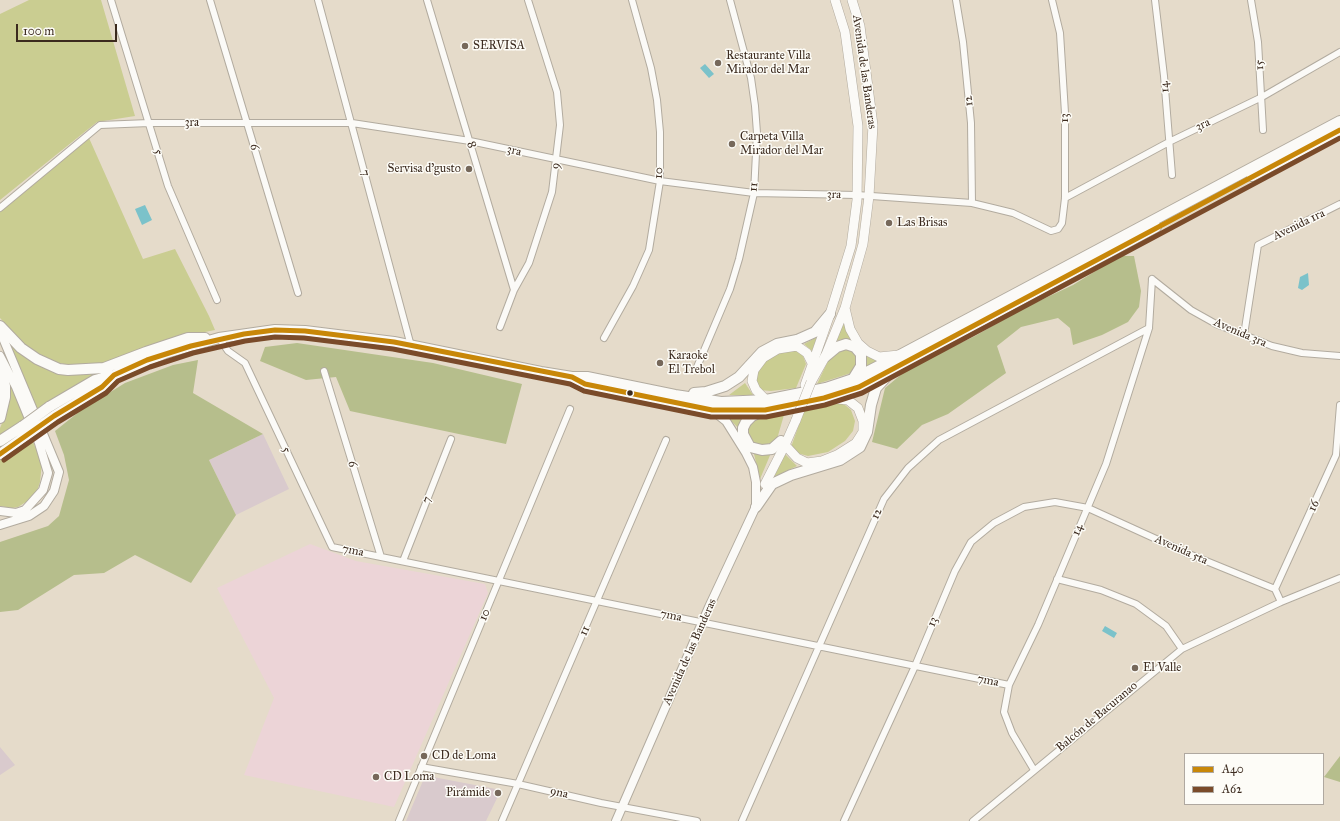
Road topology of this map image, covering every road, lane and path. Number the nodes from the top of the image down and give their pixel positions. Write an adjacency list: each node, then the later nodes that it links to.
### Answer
1 (111, 0): 17 (street, 5)
2 (210, 0): 19 (street, 6)
3 (318, 0): 18 (street, 7)
4 (427, 0): 22 (street, 8)
5 (528, 0): 24 (street, 9)
6 (632, 0): 26 (street, 10)
7 (730, 0): 27 (street, 11)
8 (835, 0): 28 (main road, Avenida de las Banderas)
9 (852, 0): 29 (main road, Avenida de las Banderas)
10 (956, 0): 31 (street, 12)
11 (1052, 0): 30 (street, 13)
12 (1155, 0): 23 (street, 14)
13 (1251, 0): 15 (street, 15)
14 (1340, 52): 15 (street, 3ra)
15 (1262, 97): 20 (street, 15); 23 (street, 3ra)
16 (1340, 121): 49 (highway)
17 (149, 123): 19 (street, 3ra); 33 (street, 3ra); 38 (street, 5)
18 (352, 123): 19 (street, 3ra); 22 (street, 3ra); 48 (street, 7)
19 (247, 124): 37 (street, 6)
20 (1263, 130)
21 (1340, 130): 56 (highway)
22 (470, 141): 24 (street, 3ra); 36 (street, 8)
23 (1169, 142): 25 (street, 14); 30 (street, 3ra)
24 (556, 160): 26 (street, 3ra); 36 (street, 9)
25 (1172, 175)
26 (660, 181): 27 (street, 3ra); 47 (street, 10)
27 (754, 193): 28 (street, 3ra); 55 (street, 11)
28 (857, 195): 29 (street, 3ra); 40 (main road, Avenida de las Banderas)
29 (869, 196): 31 (street, 3ra); 39 (main road, Avenida de las Banderas)
30 (1065, 198): 34 (street, 13)
31 (972, 204): 34 (street, 3ra)
32 (1340, 204): 45 (street, Avenida 1ra)
33 (0, 208)
34 (1051, 231)
35 (1152, 279): 43 (street, 14); 45 (street, Avenida 3ra)
36 (514, 290): 42 (street, 9)
37 (298, 293)
38 (216, 300)
39 (845, 308): 49 (main road); 52 (main road, Avenida de las Banderas)
40 (830, 314): 53 (main road, Avenida de las Banderas); 61 (highway)
41 (0, 326): 46 (highway)
42 (500, 327)
43 (1149, 328): 77 (street, 14); 90 (street, 12)
44 (0, 331): 79 (street)
45 (1244, 335): 51 (street, Avenida 3ra)
46 (219, 338): 48 (highway); 67 (highway); 80 (street, 5)
47 (604, 338)
48 (412, 346): 58 (highway)
49 (900, 355): 59 (highway)
50 (0, 356): 78 (street)
51 (1340, 356)
52 (825, 357): 59 (highway); 60 (main road, Avenida de las Banderas)
53 (812, 362): 60 (main road, Avenida de las Banderas); 63 (main road)
54 (0, 363): 68 (highway)
55 (697, 367)
56 (892, 369): 62 (highway); 76 (highway)
57 (324, 371): 81 (street, 6)
58 (572, 377): 61 (highway); 66 (highway)
59 (853, 379): 63 (highway)
60 (808, 383): 72 (main road, Avenida de las Banderas, bridge)
61 (675, 395): 63 (highway)
62 (824, 398): 63 (highway); 72 (main road)
63 (766, 405): 66 (highway); 72 (highway)
64 (1340, 405): 73 (street, 16)
65 (570, 409): 85 (street, 10)
66 (712, 410): 76 (street)
67 (52, 412): 71 (highway, bridge); 74 (highway, bridge)
68 (0, 418)
69 (451, 439): 82 (street, 7)
70 (666, 440): 87 (street, 11)
71 (0, 441)
72 (783, 443): 75 (main road, Avenida de las Banderas)
73 (1338, 453): 86 (street, 16)
74 (0, 454)
75 (765, 484): 76 (street, Avenida de las Banderas)
76 (756, 508): 89 (street, Avenida de las Banderas)
77 (1088, 508): 84 (street, 14); 86 (street, Avenida 5ta); 92 (street, 13)
78 (0, 511)
79 (0, 525)
80 (332, 547): 81 (street, 7ma)
81 (381, 557): 82 (street, 7ma)
82 (403, 561): 85 (street, 7ma)
83 (1340, 578): 88 (street, Balcón de Bacuranao)
84 (1057, 579): 91 (street); 93 (street, 14)
85 (500, 581): 87 (street, 7ma); 94 (street, 10)
86 (1275, 589): 88 (street)
87 (598, 601): 89 (street, 7ma); 96 (street, 11)
88 (1281, 602): 91 (street, Balcón de Bacuranao)
89 (702, 622): 90 (street, 7ma); 97 (street, Avenida de las Banderas)
90 (818, 646): 92 (street, 7ma); 102 (street, 12)
91 (1182, 649): 95 (street, Balcón de Bacuranao)
92 (915, 666): 93 (street, 7ma); 103 (street, 13)
93 (1009, 685): 95 (street, 14)
94 (421, 767): 96 (street, 9na); 98 (street, 10)
95 (1034, 770): 104 (street, Balcón de Bacuranao)
96 (518, 784): 97 (street, 9na); 99 (street, 11)
97 (622, 807): 100 (street, Avenida de las Banderas); 101 (street, 9na)
98 (399, 821)
99 (502, 821)
100 (616, 821)
101 (697, 821)
102 (742, 821)
103 (844, 821)
104 (973, 821)

